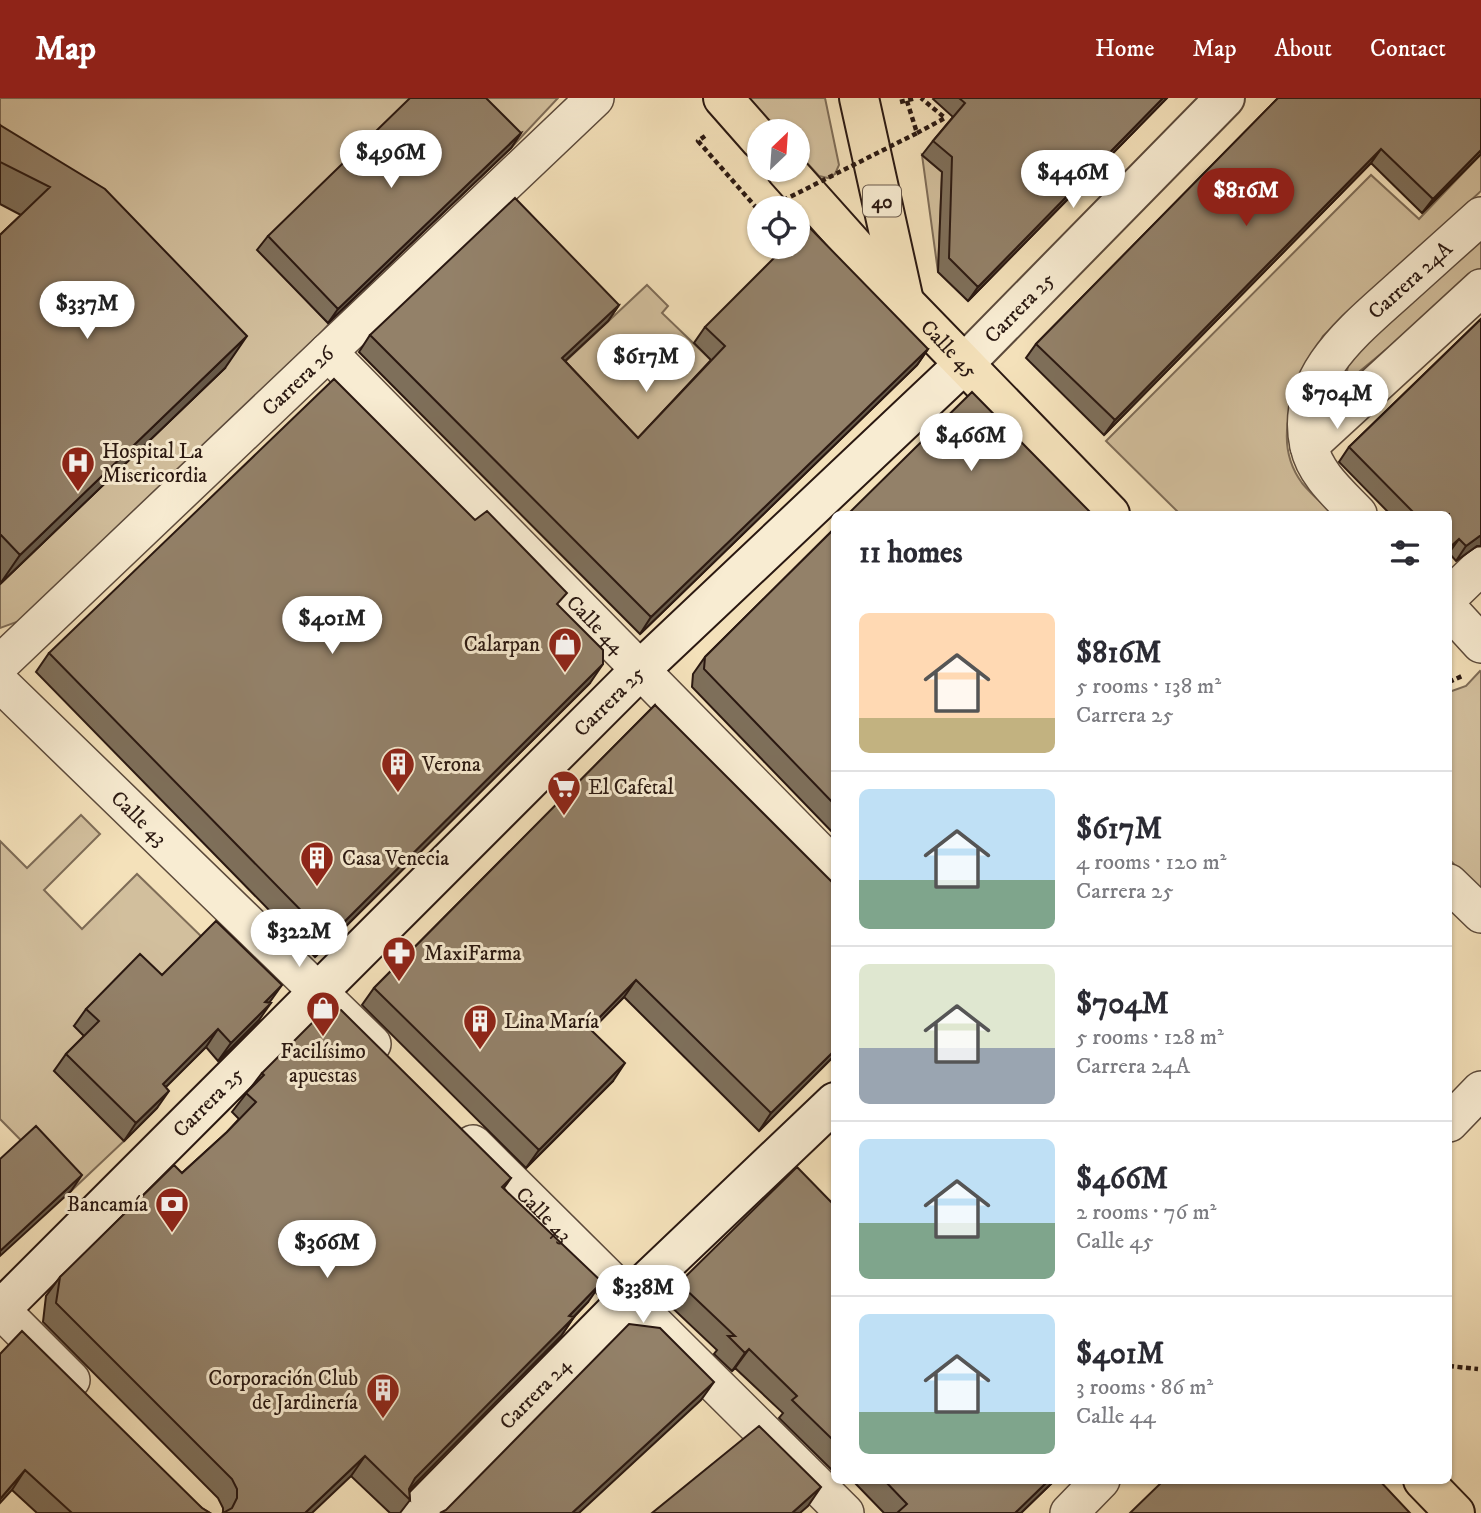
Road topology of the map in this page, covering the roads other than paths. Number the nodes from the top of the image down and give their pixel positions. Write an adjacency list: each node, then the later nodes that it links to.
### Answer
1 (595, 98): 10 (street, Carrera 26)
2 (723, 98): 5 (highway)
3 (859, 98): 9 (highway, Calle 45 / 40)
4 (1225, 98): 11 (main road, Carrera 25)
5 (747, 125)
6 (797, 182): 9 (highway, Calle 45 / 40)
7 (1481, 216): 12 (street, Carrera 24A)
8 (1481, 288): 12 (street)
9 (905, 303): 11 (highway, Calle 45 / 40)
10 (328, 352): 19 (street, Carrera 26); 20 (street, Calle 44)
11 (964, 364): 13 (highway, Calle 45 / 40); 20 (main road, Carrera 25)
12 (1309, 446): 14 (street)
13 (1107, 511)
14 (1356, 511)
15 (1481, 566): 16 (street)
16 (1452, 594)
17 (1452, 612): 18 (street)
18 (1481, 645)
19 (0, 664)
20 (640, 669): 22 (street, Calle 44); 25 (main road, Carrera 25)
21 (0, 683): 25 (street, Calle 43)
22 (831, 863)
23 (1452, 886): 24 (street)
24 (1481, 914)
25 (319, 992): 26 (street, Calle 43); 32 (main road, Carrera 25)
26 (397, 1068)
27 (1481, 1090): 30 (street)
28 (831, 1106): 31 (main road, Carrera 24)
29 (445, 1116): 31 (street, Calle 43)
30 (1452, 1120)
31 (628, 1298): 36 (main road, Carrera 24); 37 (street, Calle 43)
32 (0, 1310): 33 (street)
33 (97, 1406)
34 (1097, 1484): 38 (street)
35 (1427, 1484): 39 (highway)
36 (417, 1513)
37 (845, 1513)
38 (1069, 1513)
39 (1455, 1513)

